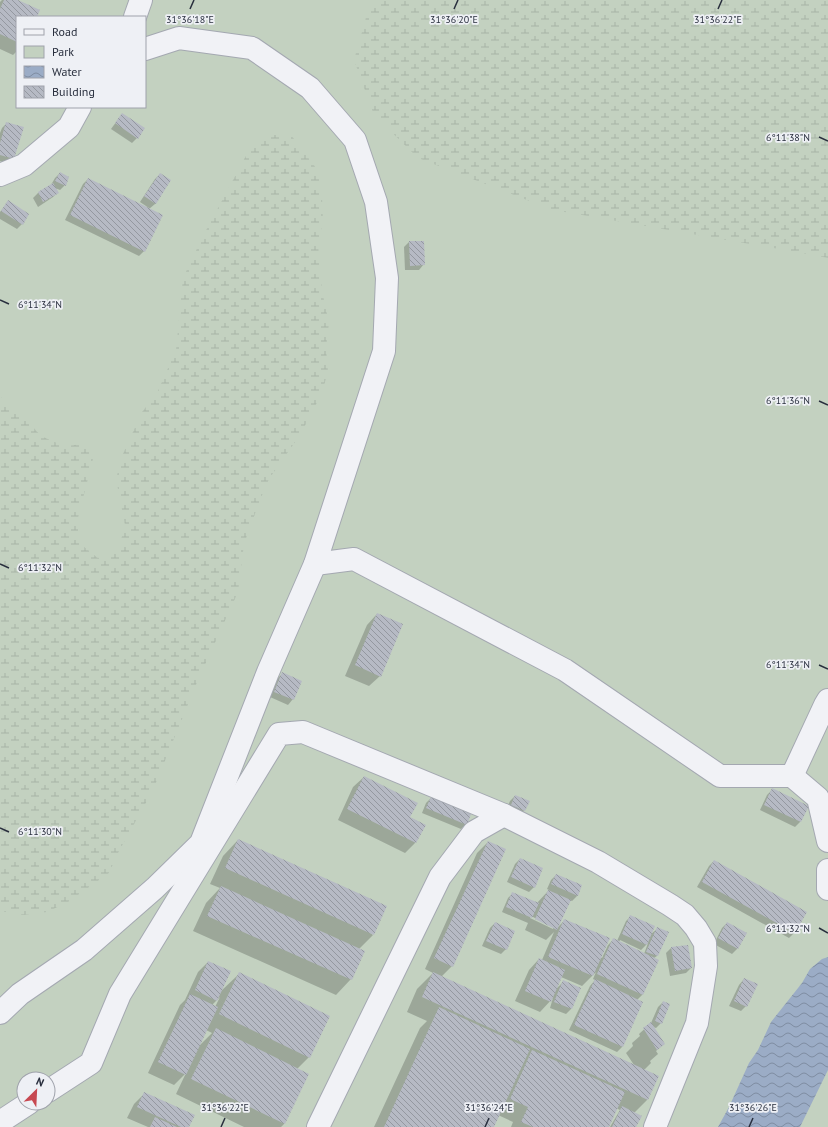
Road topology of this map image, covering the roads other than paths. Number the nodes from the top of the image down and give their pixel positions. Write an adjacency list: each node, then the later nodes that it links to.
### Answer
1 (141, 0): 2 (street)
2 (135, 16)
3 (146, 49): 6 (street)
4 (79, 108): 5 (street)
5 (0, 175)
6 (315, 564): 8 (street); 13 (street)
7 (828, 700): 8 (street)
8 (792, 776): 10 (street)
9 (504, 815): 15 (street); 18 (street); 19 (street)
10 (828, 841)
11 (828, 870): 12 (street)
12 (828, 889)
13 (10, 993): 14 (street)
14 (0, 1013)
15 (56, 1086)
16 (17, 1111): 17 (street)
17 (0, 1122)
18 (318, 1127)
19 (655, 1127)

